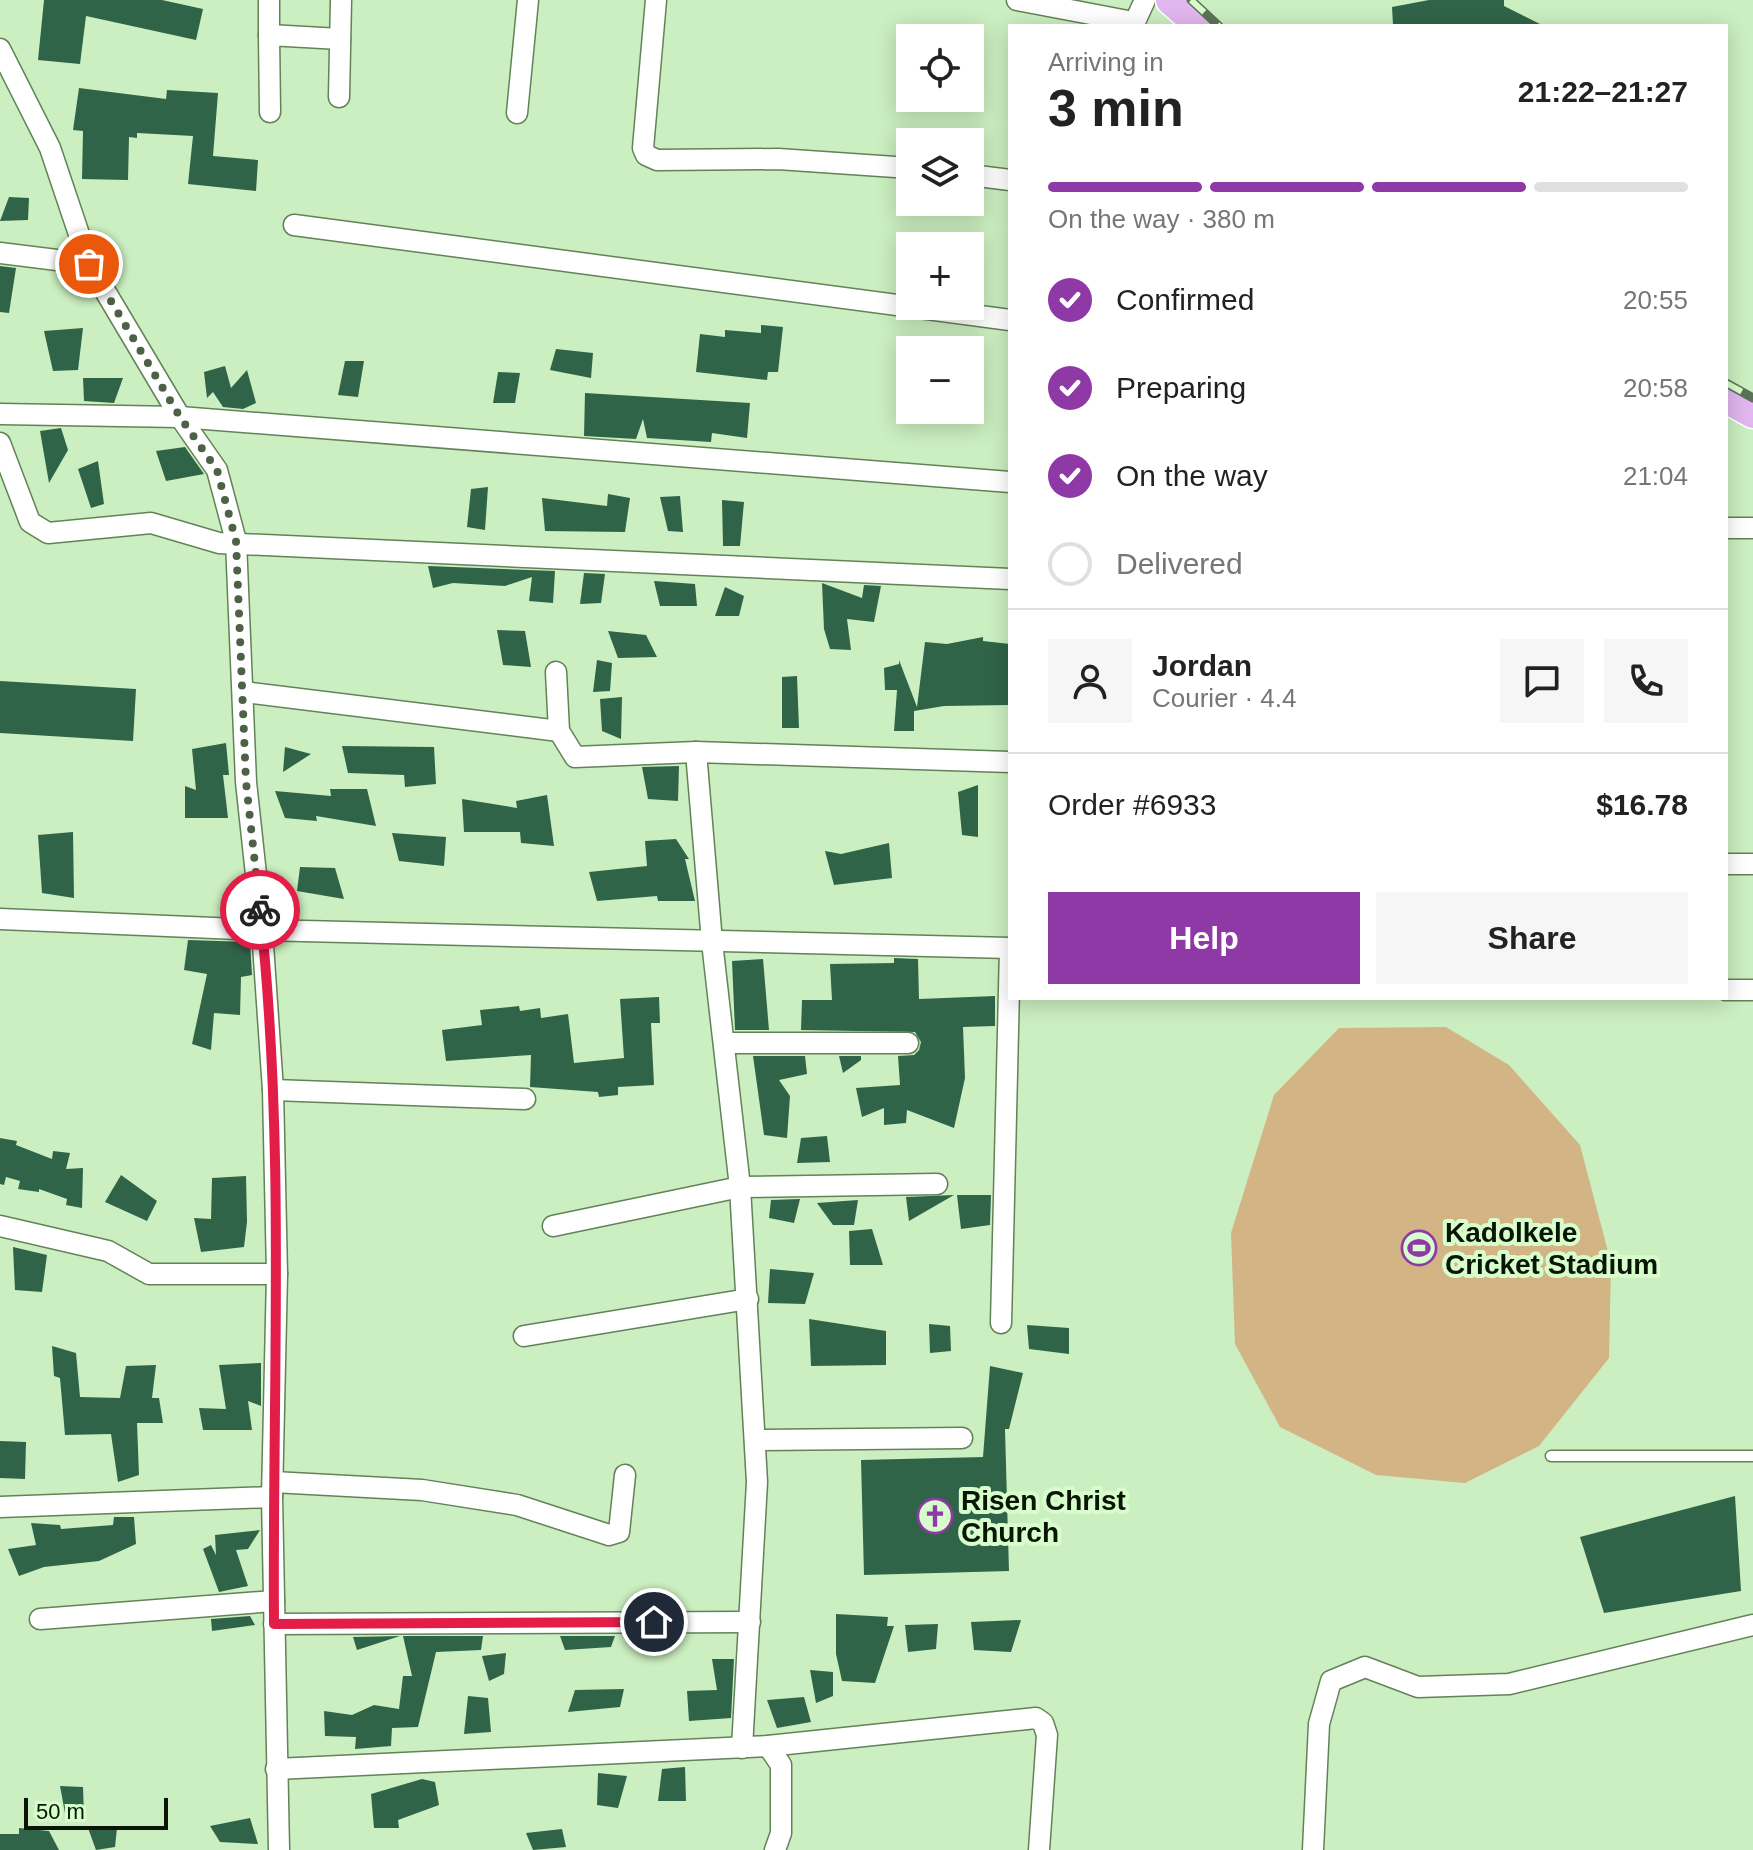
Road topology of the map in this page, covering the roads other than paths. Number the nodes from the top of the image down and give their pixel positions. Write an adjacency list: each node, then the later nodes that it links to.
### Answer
1 (269, 0): 10 (street)
2 (341, 0): 11 (street)
3 (528, 0): 15 (street)
4 (656, 0): 16 (street)
5 (1017, 0): 8 (street)
6 (1145, 0): 8 (street)
7 (1171, 0): 9 (main road)
8 (1133, 24)
9 (1199, 24)
10 (269, 35): 11 (street); 14 (street)
11 (340, 39): 13 (street)
12 (1, 53): 21 (street)
13 (339, 97)
14 (270, 112)
15 (517, 113)
16 (896, 167)
17 (984, 177): 18 (street)
18 (1008, 180)
19 (294, 225): 22 (street)
20 (0, 253): 21 (street)
21 (89, 264): 26 (street)
22 (1008, 320)
23 (1728, 399): 24 (main road)
24 (1753, 413)
25 (0, 414): 26 (street)
26 (180, 417): 28 (street); 31 (street)
27 (0, 443): 31 (street)
28 (1008, 482)
29 (1728, 528): 30 (street)
30 (1753, 528)
31 (236, 541): 32 (street); 34 (street)
32 (1008, 579)
33 (556, 672): 35 (street)
34 (244, 692): 35 (street); 41 (street)
35 (559, 731): 36 (street)
36 (696, 752): 37 (street); 42 (street)
37 (1008, 762)
38 (1728, 864): 39 (street)
39 (1753, 864)
40 (0, 919): 41 (street)
41 (262, 930): 42 (street); 49 (street)
42 (712, 942): 43 (street); 47 (street)
43 (1008, 948)
44 (1728, 990): 45 (street)
45 (1753, 990)
46 (1009, 1000): 57 (street)
47 (725, 1043): 48 (street); 52 (street)
48 (908, 1043)
49 (273, 1090): 50 (street); 55 (street)
50 (525, 1099)
51 (937, 1184): 52 (street)
52 (740, 1187): 54 (street); 56 (street)
53 (0, 1226): 55 (street)
54 (553, 1226)
55 (277, 1274): 64 (street)
56 (748, 1299): 58 (street); 60 (street)
57 (1001, 1323)
58 (524, 1336)
59 (962, 1438): 60 (street)
60 (755, 1440): 68 (street)
61 (1551, 1456): 62 (lane)
62 (1753, 1456)
63 (625, 1475): 64 (street)
64 (272, 1490): 65 (street); 66 (street)
65 (0, 1507)
66 (274, 1601): 67 (street); 69 (street)
67 (40, 1619)
68 (750, 1622): 69 (street); 72 (street)
69 (274, 1624): 73 (street)
70 (1753, 1625): 77 (street)
71 (768, 1746): 72 (street); 75 (street); 76 (street)
72 (742, 1748): 73 (street)
73 (276, 1769): 74 (street)
74 (279, 1850)
75 (775, 1850)
76 (1039, 1850)
77 (1313, 1850)

